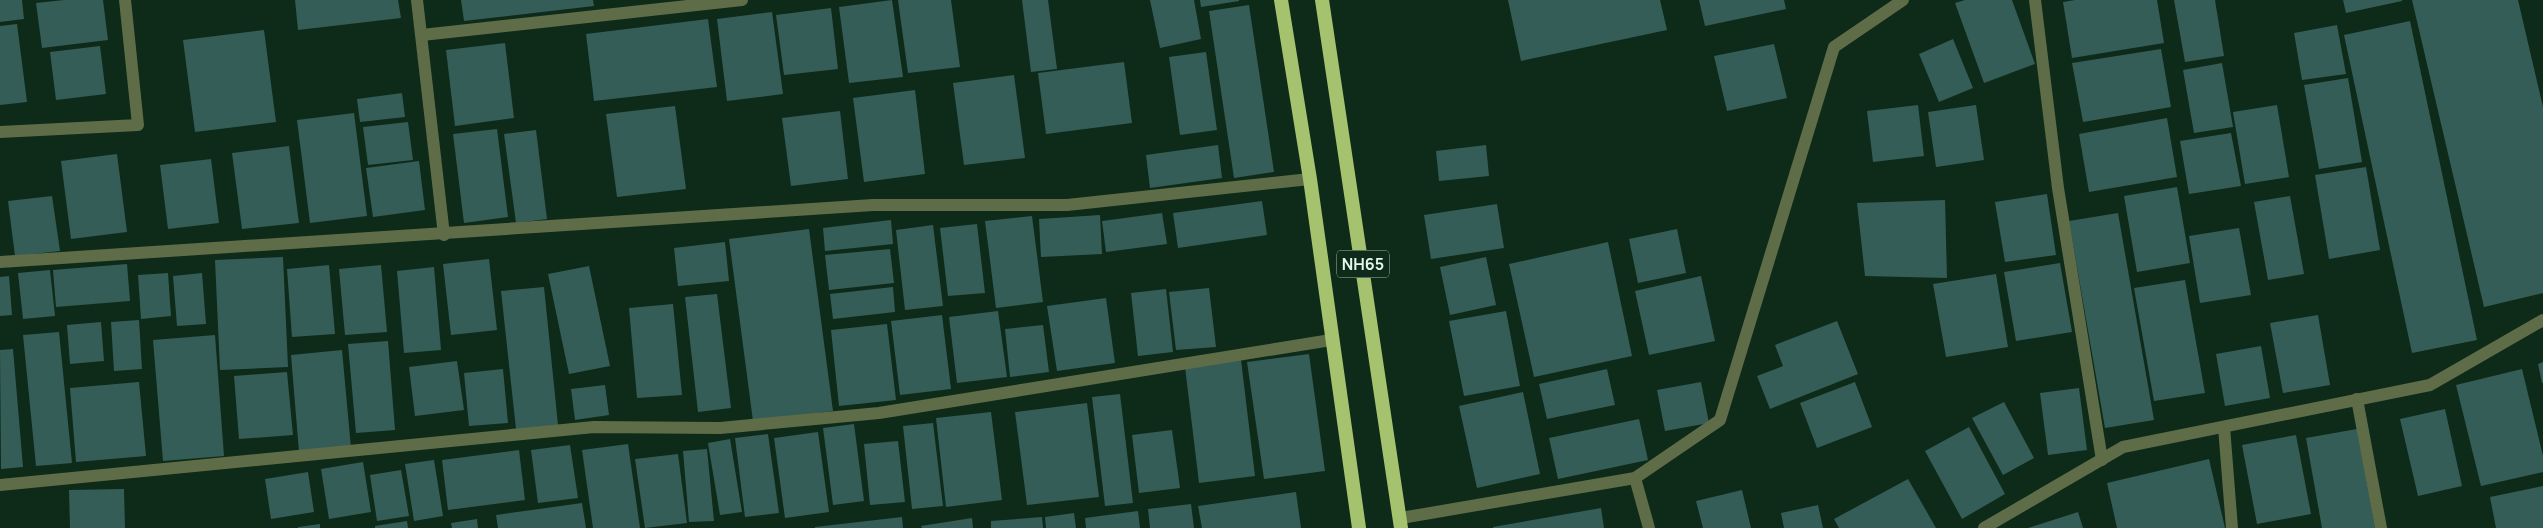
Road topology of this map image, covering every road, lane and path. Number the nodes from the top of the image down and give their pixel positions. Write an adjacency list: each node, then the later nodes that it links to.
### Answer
1 (125, 0): 9 (street)
2 (417, 0): 8 (street)
3 (742, 0): 8 (street)
4 (1281, 0): 10 (highway, NH65)
5 (1322, 0): 20 (highway, NH65)
6 (1903, 0): 18 (street)
7 (2035, 0): 17 (street)
8 (422, 36): 11 (street)
9 (0, 132)
10 (1310, 180): 11 (street); 14 (highway, NH65)
11 (444, 234): 12 (street)
12 (0, 262)
13 (2543, 320): 15 (street)
14 (1331, 340): 19 (street); 21 (highway, NH65)
15 (2357, 399): 16 (street); 25 (street)
16 (2224, 427): 17 (street); 24 (street)
17 (2102, 460): 23 (street)
18 (1635, 478): 20 (street); 22 (street)
19 (0, 485)
20 (1401, 523)
21 (1359, 528)
22 (1649, 528)
23 (1984, 528)
24 (2232, 528)
25 (2381, 528)

